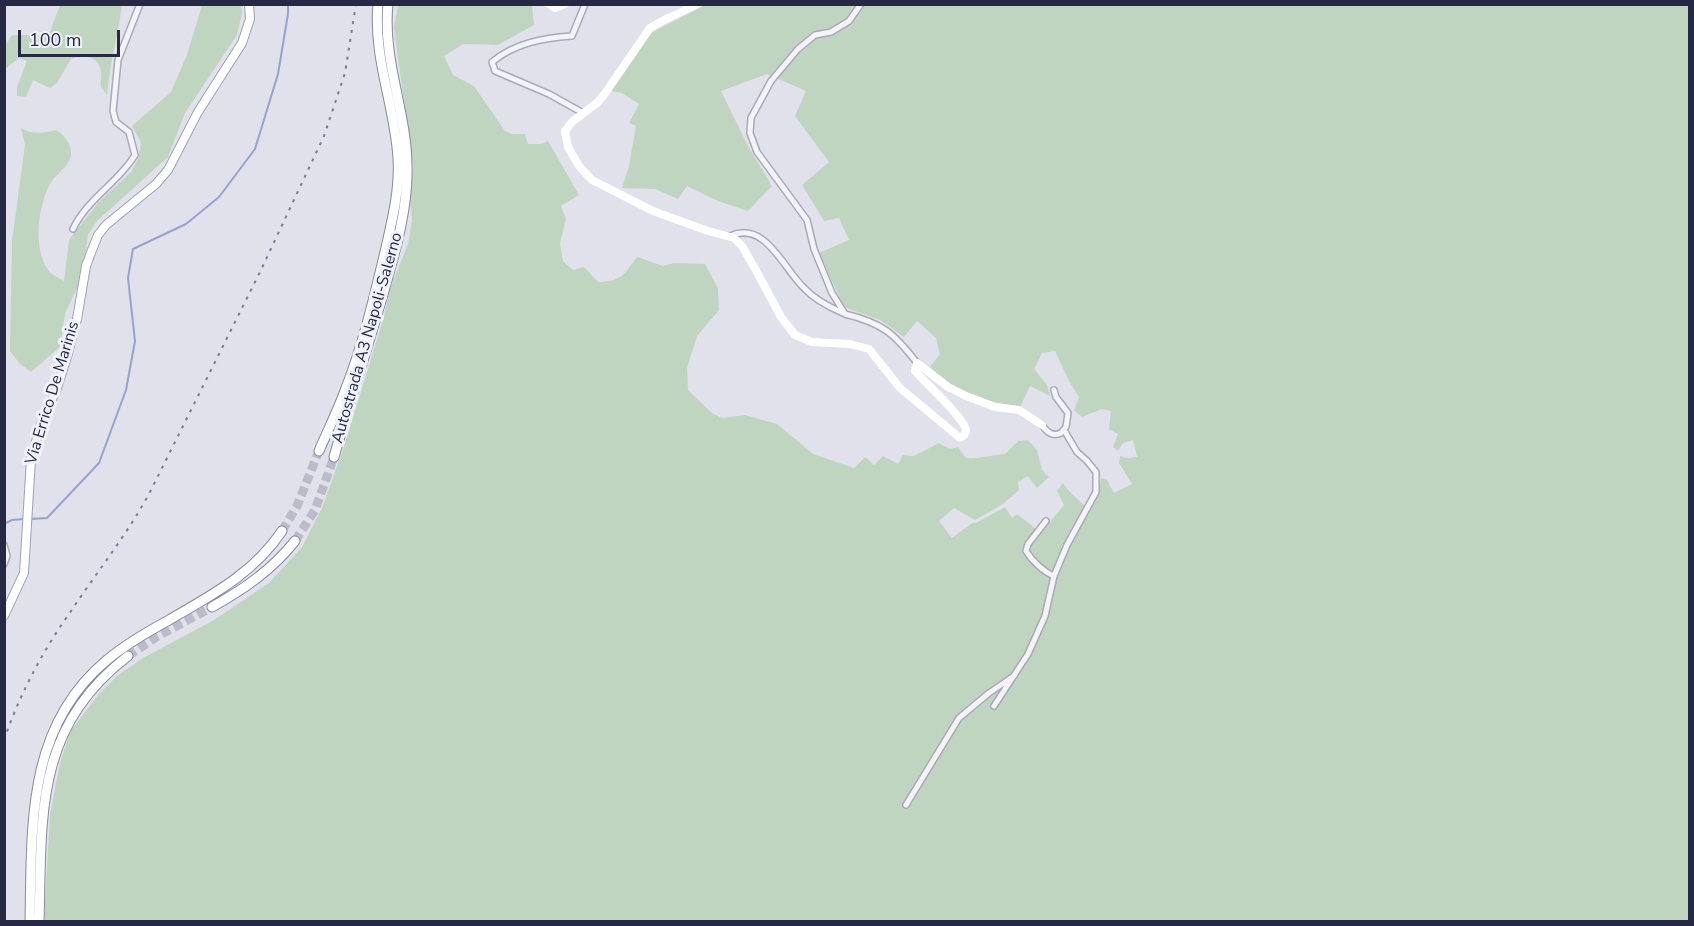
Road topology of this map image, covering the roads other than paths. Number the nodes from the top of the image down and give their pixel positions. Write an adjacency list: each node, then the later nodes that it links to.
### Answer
1 (140, 4): 11 (street)
2 (249, 4): 29 (main road, Via Errico De Marinis)
3 (378, 4): 13 (highway, Autostrada A3 Napoli-Salerno)
4 (388, 4): 13 (highway, Autostrada A3 Napoli-Salerno)
5 (549, 4): 6 (street)
6 (564, 4)
7 (585, 4): 10 (street)
8 (698, 4): 10 (street)
9 (861, 4): 14 (street)
10 (583, 113): 12 (street)
11 (73, 230)
12 (730, 236): 14 (street); 15 (street)
13 (385, 271): 17 (highway, Autostrada A3 Napoli-Salerno)
14 (845, 314): 15 (street)
15 (917, 363): 18 (street)
16 (1054, 390): 19 (street)
17 (350, 392): 20 (highway, Autostrada A3 Napoli-Salerno); 21 (highway, Autostrada A3 Napoli-Salerno)
18 (1044, 428): 19 (street)
19 (1064, 430): 27 (street)
20 (319, 451)
21 (334, 457)
22 (1046, 521): 27 (street)
23 (282, 531): 34 (highway)
24 (295, 542): 28 (highway)
25 (4, 545): 26 (street)
26 (4, 564)
27 (1054, 576): 31 (street)
28 (212, 607)
29 (4, 616)
30 (128, 656): 35 (highway)
31 (1016, 675): 32 (street); 33 (street)
32 (994, 706)
33 (906, 805)
34 (30, 921)
35 (39, 921)

